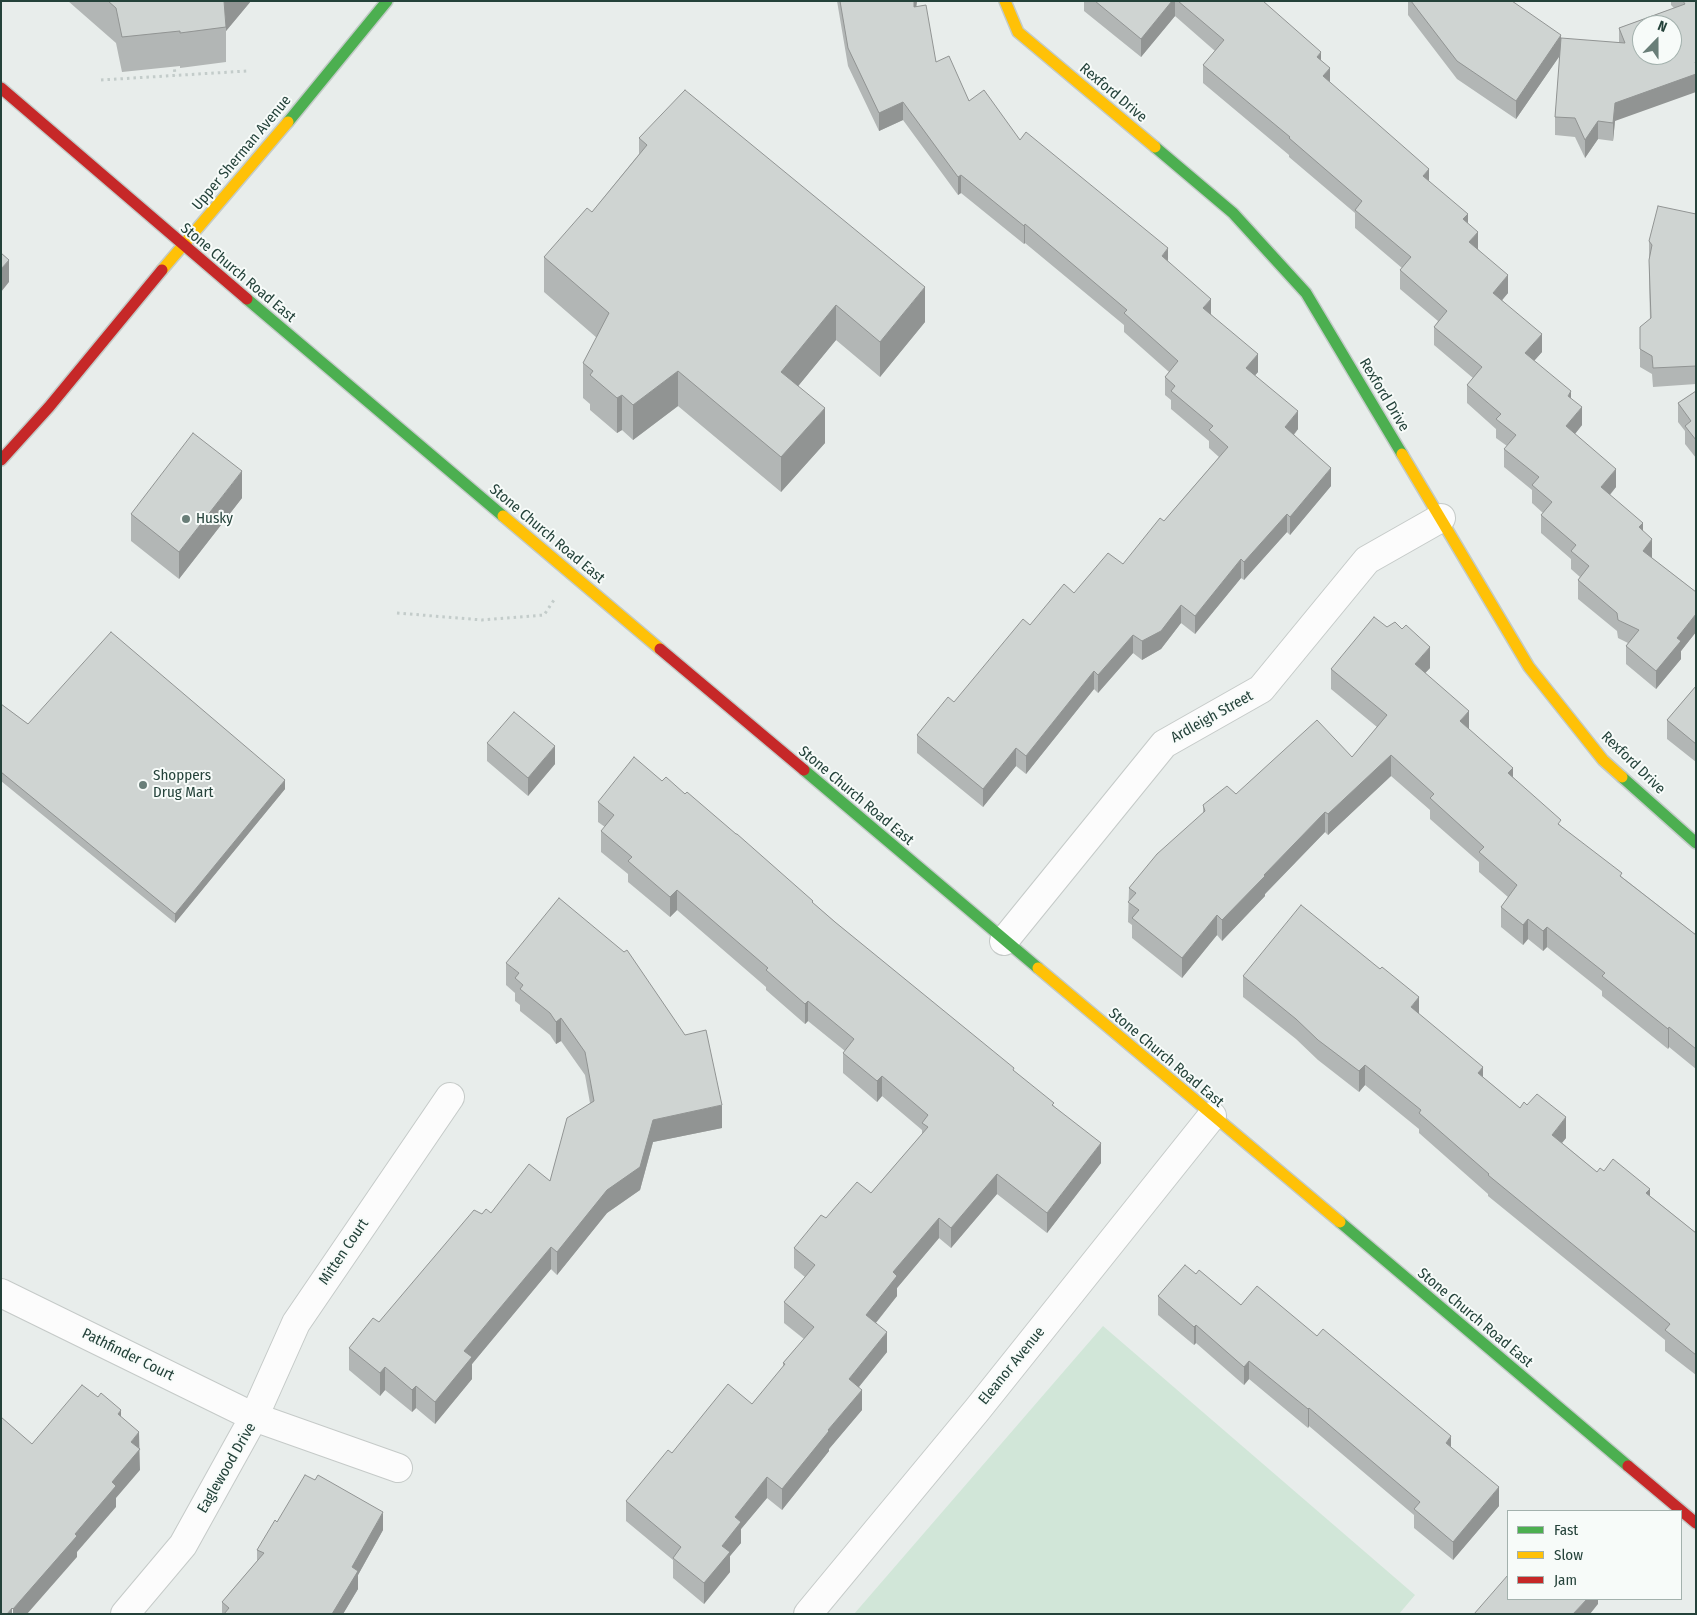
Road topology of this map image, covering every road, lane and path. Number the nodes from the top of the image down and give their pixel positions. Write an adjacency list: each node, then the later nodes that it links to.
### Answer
1 (387, 1): 8 (main road, Upper Sherman Avenue)
2 (1005, 1): 10 (main road, Rexford Drive)
3 (173, 61): 5 (path)
4 (247, 71): 5 (path)
5 (175, 76): 6 (path)
6 (100, 80)
7 (1, 88): 8 (main road, Stone Church Road East)
8 (183, 246): 9 (main road, Upper Sherman Avenue); 11 (main road, Stone Church Road East)
9 (1, 460)
10 (1441, 518): 13 (main road, Rexford Drive); 14 (street, Ardleigh Street)
11 (572, 575): 12 (path); 14 (main road, Stone Church Road East)
12 (396, 613)
13 (1696, 843)
14 (1004, 941): 16 (main road, Stone Church Road East)
15 (450, 1096): 18 (street, Mitten Court)
16 (1212, 1116): 20 (main road, Stone Church Road East); 24 (street, Eleanor Avenue)
17 (1, 1293): 18 (street, Pathfinder Court)
18 (254, 1417): 19 (street, Eaglewood Drive); 23 (street, Eaglewood Drive)
19 (398, 1468)
20 (1681, 1510)
21 (1682, 1511): 22 (main road, Stone Church Road East)
22 (1696, 1523)
23 (125, 1614)
24 (808, 1614)

